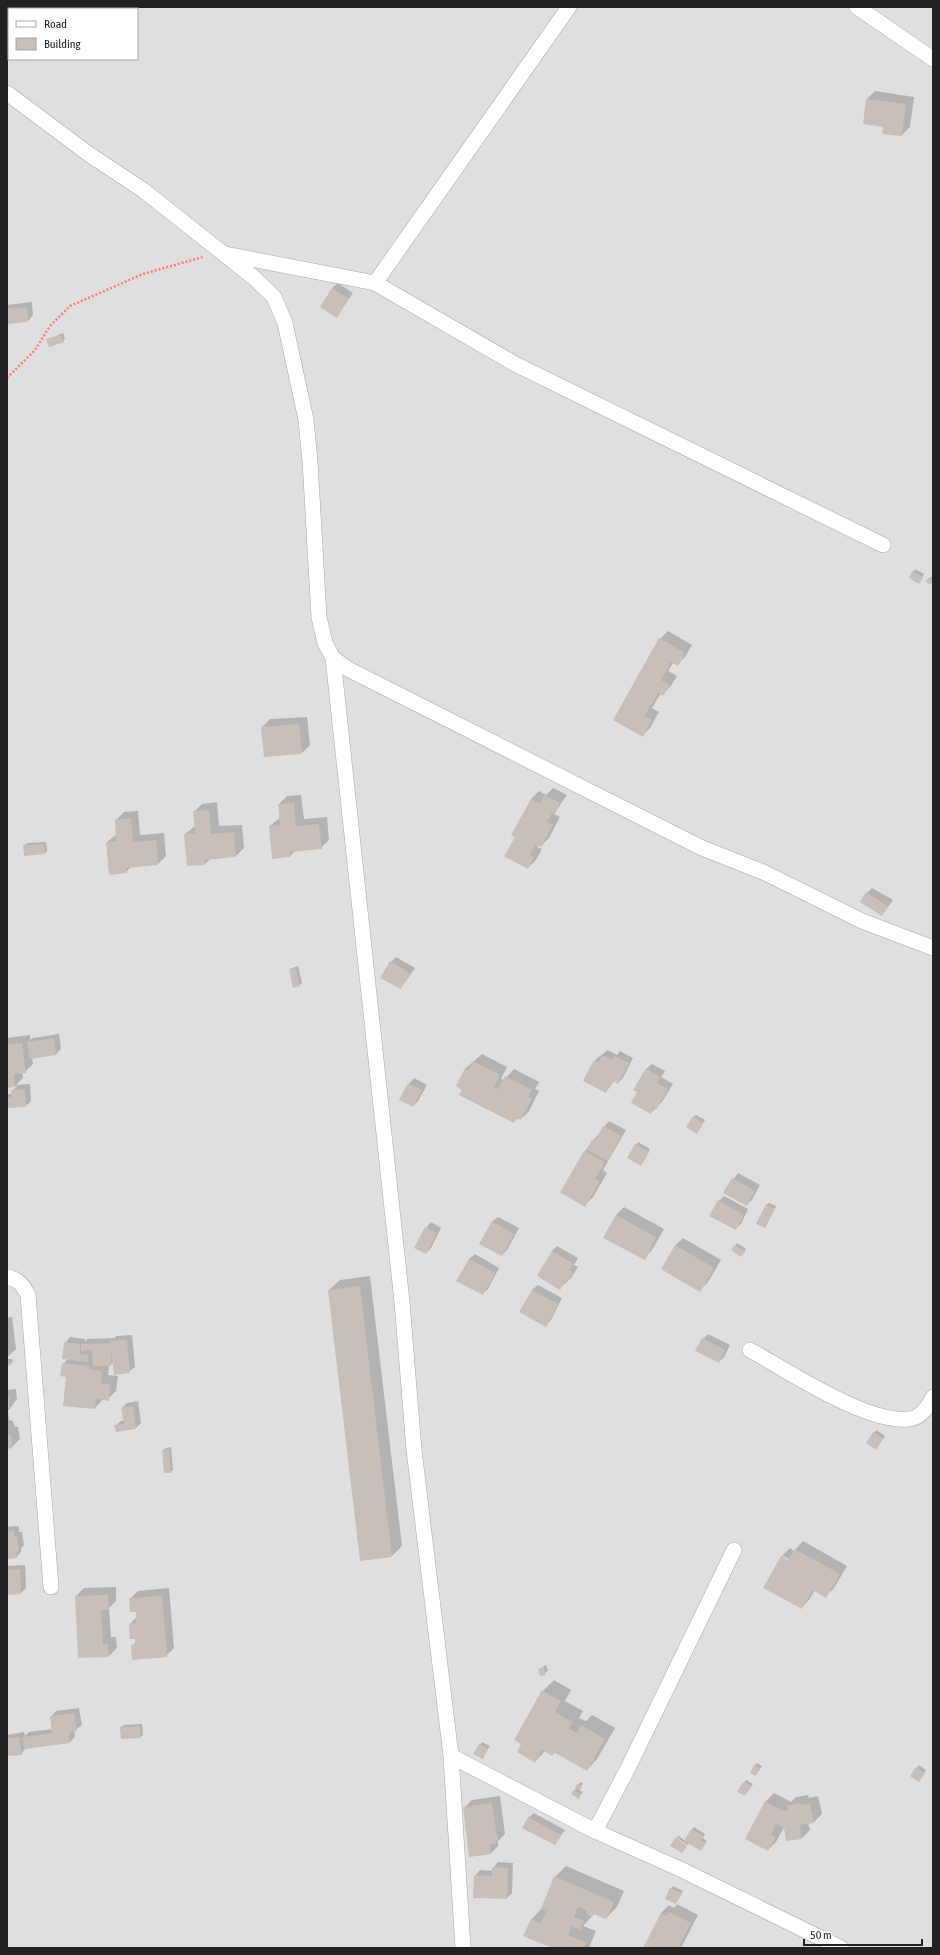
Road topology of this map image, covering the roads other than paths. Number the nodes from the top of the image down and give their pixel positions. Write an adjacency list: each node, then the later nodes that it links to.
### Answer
1 (569, 7): 6 (street)
2 (863, 9): 3 (street)
3 (933, 59)
4 (7, 93): 5 (street)
5 (222, 253): 6 (street); 8 (street)
6 (375, 283): 7 (street)
7 (883, 545)
8 (333, 658): 9 (street); 15 (street)
9 (933, 948)
10 (7, 1278): 14 (street)
11 (750, 1350): 12 (street)
12 (933, 1397)
13 (734, 1550): 16 (street)
14 (51, 1587)
15 (451, 1756): 16 (street); 17 (street)
16 (595, 1831): 18 (street)
17 (463, 1948)
18 (841, 1948)

